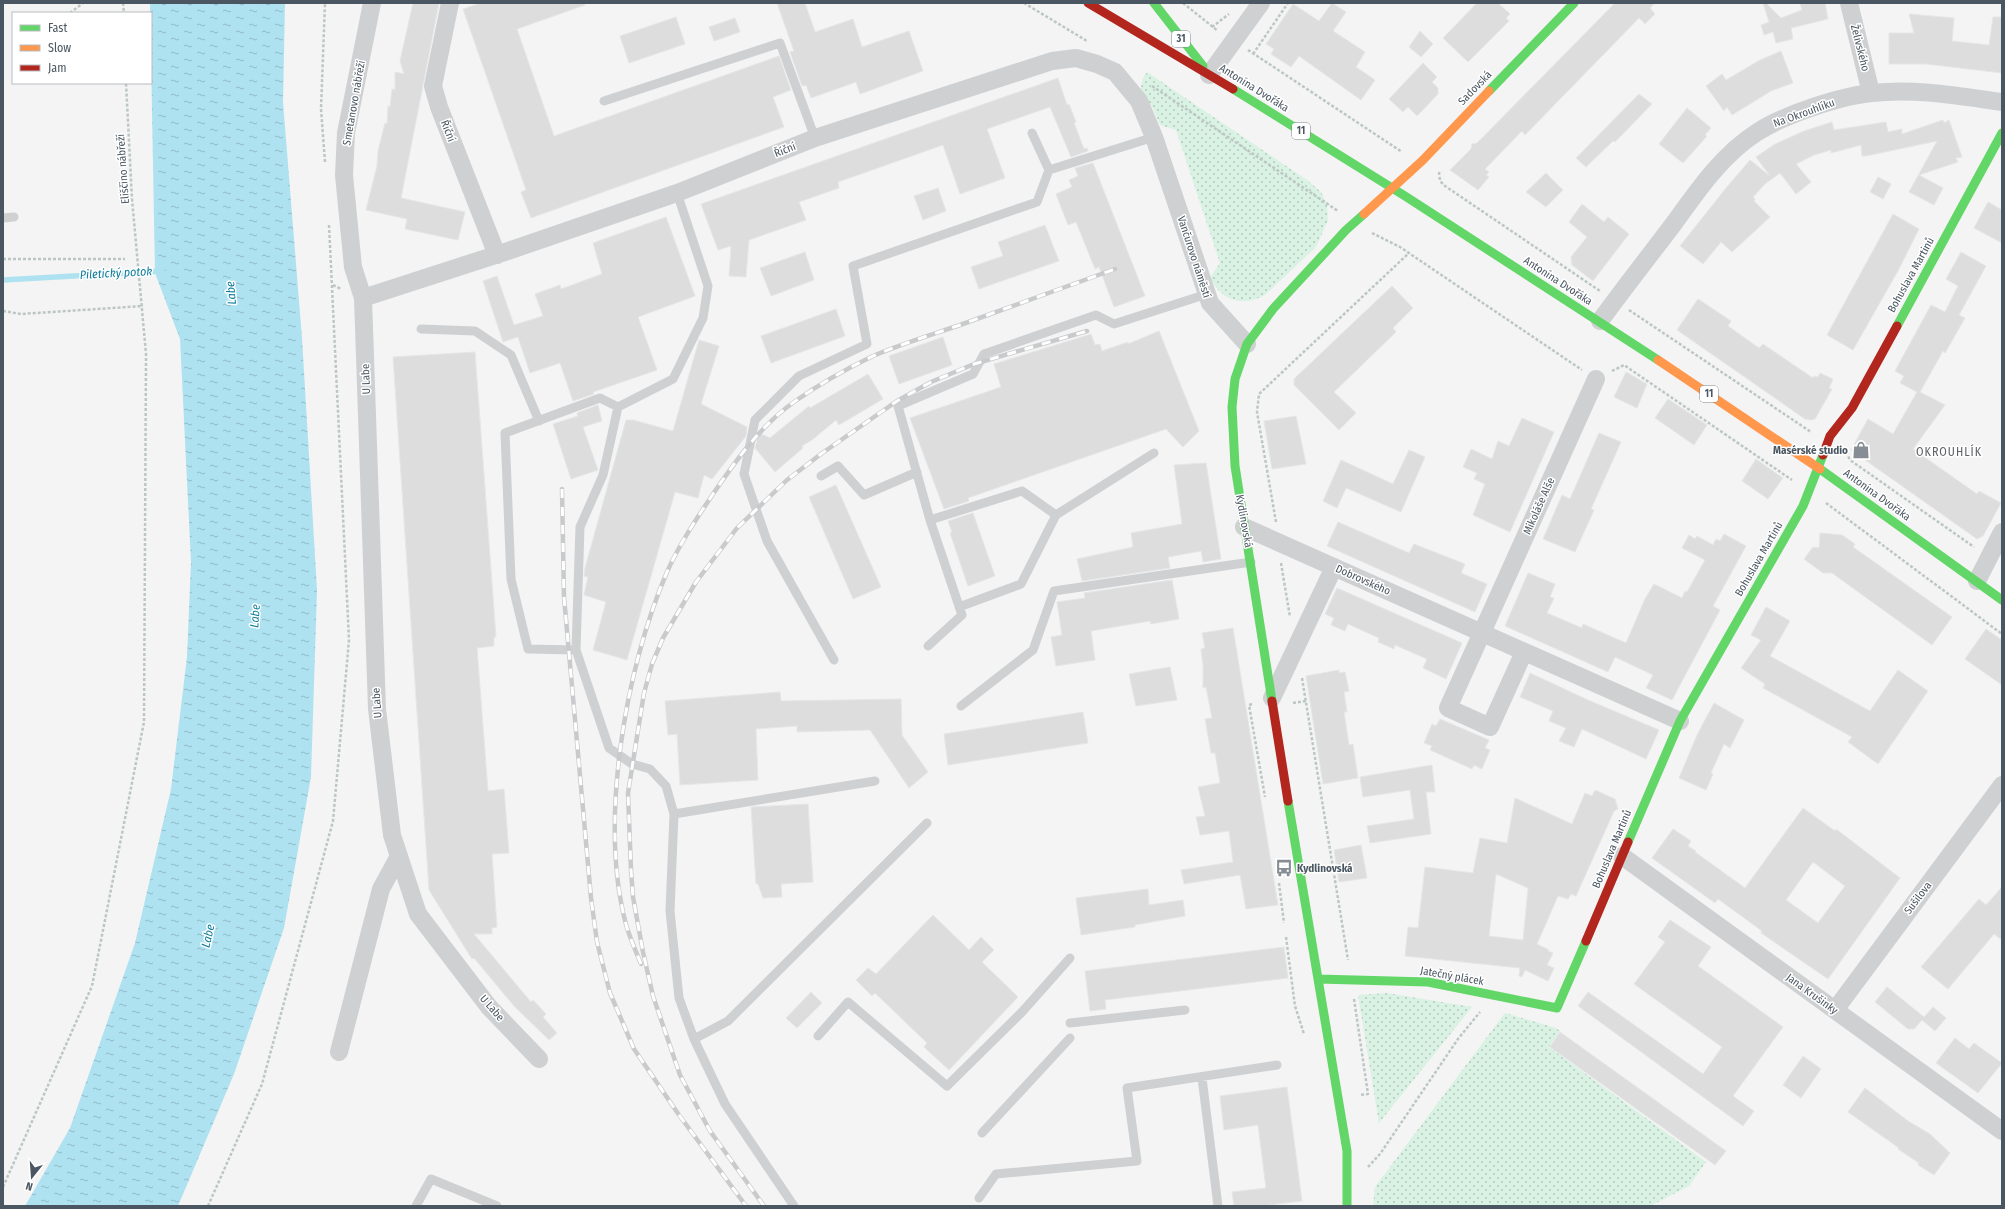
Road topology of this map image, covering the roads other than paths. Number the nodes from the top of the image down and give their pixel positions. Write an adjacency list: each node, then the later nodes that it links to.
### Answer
1 (372, 3): 24 (street, Smetanovo nábřeží)
2 (450, 3): 22 (street, Říční)
3 (1088, 3): 9 (street, Antonína Dvořáka / 11)
4 (1154, 3): 9 (street, 31)
5 (1261, 3): 9 (street)
6 (1574, 3): 18 (street, Sadovská)
7 (1849, 3): 10 (street, Želivského)
8 (1076, 58): 15 (street, Vančurovo náměstí); 16 (street, Říční)
9 (1209, 74): 18 (street, Antonína Dvořáka / 11)
10 (1871, 93): 12 (street, Na Okrouhlíku); 25 (street, Na Okrouhlíku)
11 (604, 101): 16 (lane)
12 (2002, 102)
13 (1032, 133): 17 (lane)
14 (2002, 133): 32 (street, Bohuslava Martinů)
15 (1154, 137): 17 (lane); 23 (street, Vančurovo náměstí)
16 (815, 138): 19 (street, Říční)
17 (1049, 170): 48 (lane)
18 (1391, 188): 25 (street, Antonína Dvořáka / 11); 27 (street)
19 (677, 193): 22 (street, Říční); 29 (lane)
20 (14, 217): 21 (lane)
21 (3, 218)
22 (498, 254): 24 (street, Říční)
23 (1206, 294): 27 (street, Vančurovo náměstí); 33 (lane)
24 (363, 298): 56 (street, U Labe)
25 (1600, 321): 32 (street, Antonína Dvořáka / 11)
26 (422, 329): 30 (lane)
27 (1247, 344): 37 (street, Kydlinovská)
28 (1596, 379): 44 (street, Mikoláše Alše)
29 (618, 407): 30 (lane); 46 (lane)
30 (539, 421): 46 (lane)
31 (1154, 453): 35 (lane)
32 (1818, 468): 41 (street, Antonína Dvořáka / 11); 51 (street, Bohuslava Martinů)
33 (917, 472): 34 (lane); 36 (lane)
34 (821, 476)
35 (1056, 514): 36 (lane); 43 (lane)
36 (930, 520): 43 (lane)
37 (1244, 527): 39 (street, Kydlinovská); 40 (street, Dobrovského)
38 (1998, 539): 41 (street)
39 (1251, 562): 49 (street, Kydlinovská); 50 (lane)
40 (1334, 567): 44 (street, Dobrovského); 49 (street)
41 (1977, 581): 42 (street, Antonína Dvořáka / 11)
42 (2002, 600)
43 (959, 607): 45 (lane)
44 (1481, 633): 47 (street, Dobrovského); 47 (street)
45 (928, 646)
46 (576, 650): 54 (lane)
47 (1524, 652): 51 (street, Dobrovského)
48 (834, 660)
49 (1272, 698): 59 (street, Kydlinovská)
50 (962, 706)
51 (1680, 721): 57 (street, Bohuslava Martinů)
52 (875, 781): 54 (lane)
53 (2002, 785): 62 (street, Sušilova)
54 (674, 814): 66 (lane)
55 (927, 823): 66 (lane)
56 (399, 856): 67 (street); 68 (street, U Labe)
57 (1622, 856): 60 (street, Bohuslava Martinů); 62 (street, Jana Krušinky)
58 (1070, 958): 64 (lane)
59 (1318, 979): 60 (street, Jatečný plácek); 78 (street, Kydlinovská)
60 (1557, 1008)
61 (1185, 1010): 63 (lane)
62 (1835, 1010): 71 (street, Jana Krušinky)
63 (1070, 1023)
64 (818, 1036)
65 (1070, 1038): 72 (lane)
66 (694, 1039): 76 (lane)
67 (339, 1052)
68 (539, 1059)
69 (1276, 1065): 70 (lane)
70 (1202, 1078): 73 (lane); 77 (lane)
71 (2002, 1131)
72 (982, 1133)
73 (979, 1198)
74 (416, 1206): 75 (lane)
75 (497, 1206)
76 (794, 1206)
77 (1218, 1206)
78 (1347, 1206)

